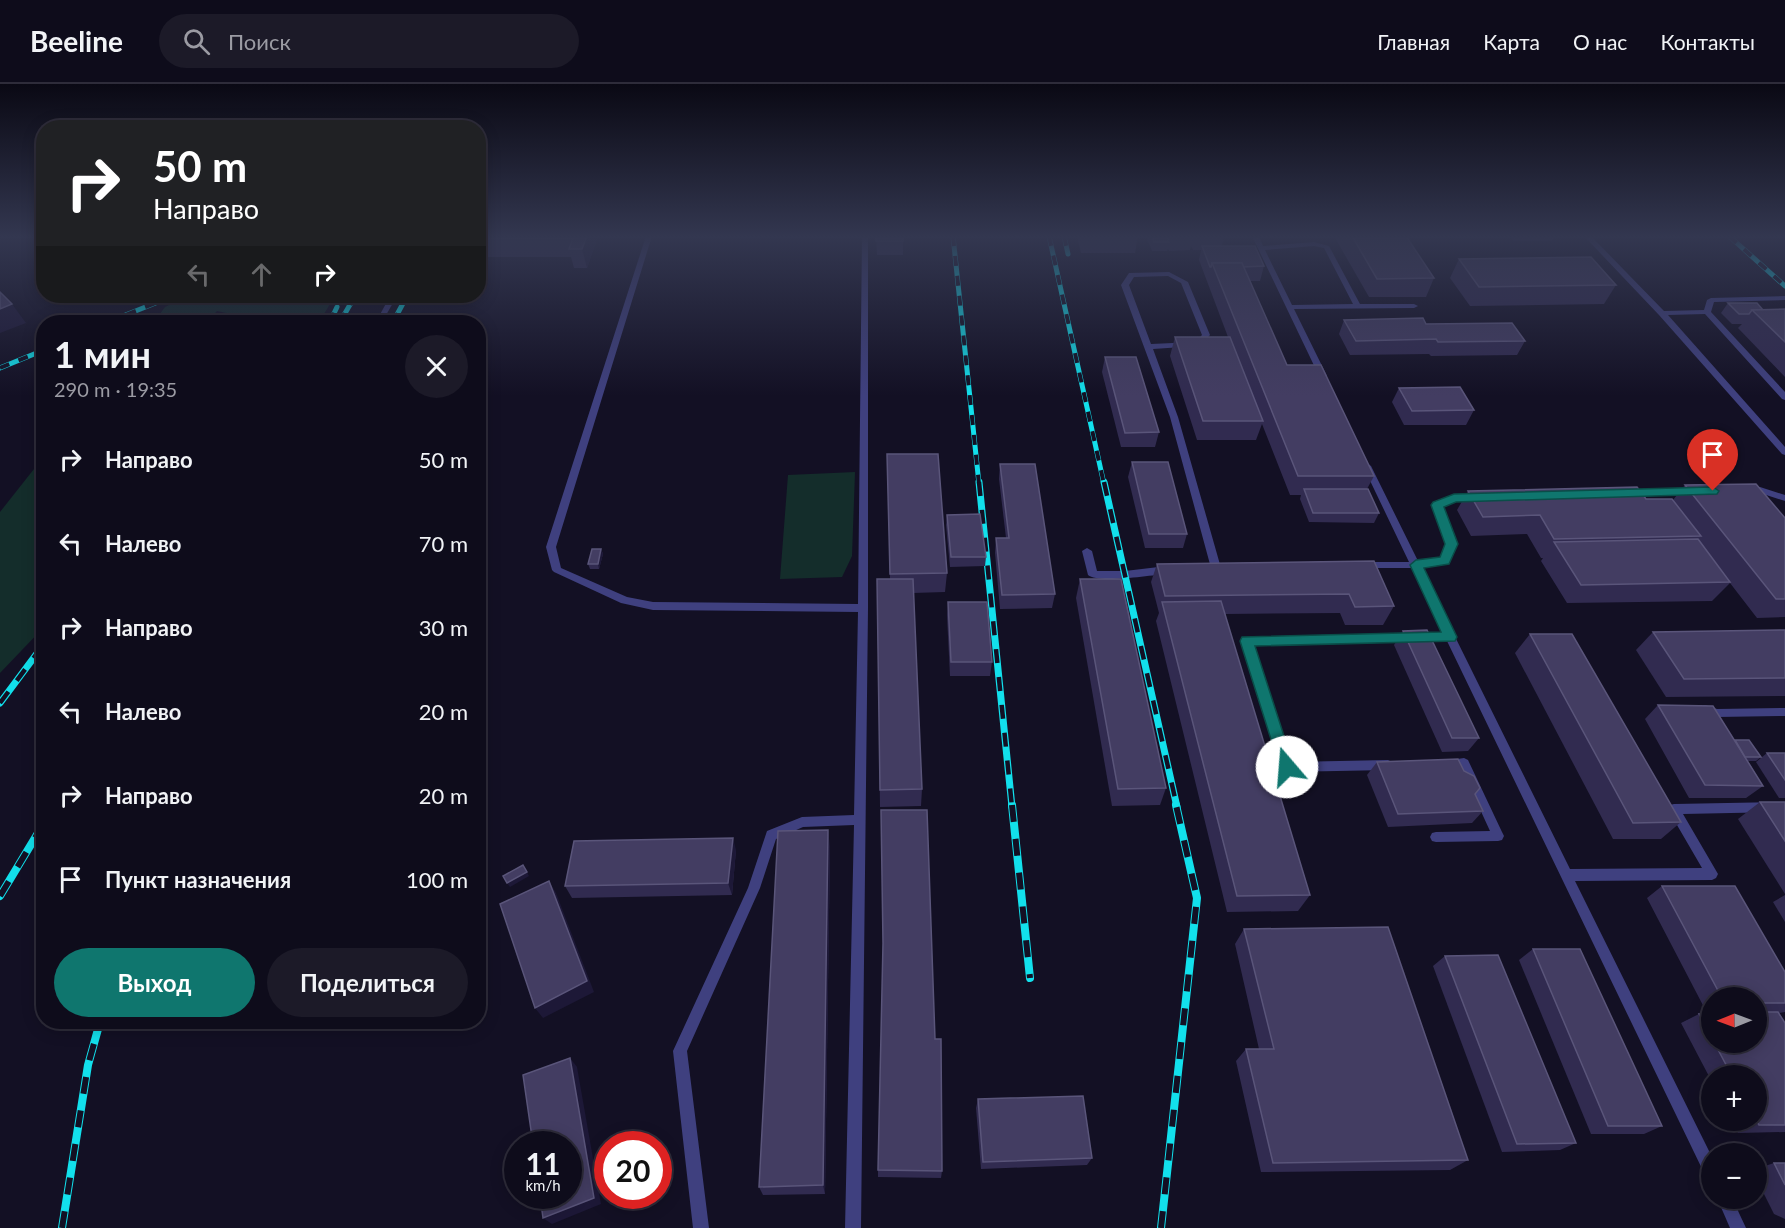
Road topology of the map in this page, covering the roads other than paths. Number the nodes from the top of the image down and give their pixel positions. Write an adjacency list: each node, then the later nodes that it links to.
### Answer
1 (632, 289): 31 (lane)
2 (865, 289): 31 (lane)
3 (1127, 289): 14 (lane)
4 (1187, 289): 14 (lane)
5 (1281, 289): 11 (lane)
6 (1349, 289): 9 (lane)
7 (1639, 289): 13 (lane)
8 (1785, 298): 12 (lane)
9 (1358, 306): 10 (lane); 11 (lane)
10 (1414, 306)
11 (1290, 307): 15 (lane)
12 (1707, 312): 13 (lane); 16 (lane)
13 (1662, 313): 17 (lane)
14 (1148, 346): 28 (lane)
15 (1327, 386)
16 (1785, 397)
17 (1785, 452)
18 (1363, 458): 25 (lane)
19 (1737, 491): 23 (lane)
20 (1701, 492): 21 (lane)
21 (1619, 494)
22 (1490, 497): 25 (lane)
23 (1785, 498)
24 (1087, 551): 30 (lane)
25 (1416, 565): 26 (lane); 32 (lane)
26 (1357, 566)
27 (1204, 568): 28 (lane)
28 (1216, 568): 29 (lane)
29 (1228, 568)
30 (1181, 570)
31 (863, 608): 38 (lane)
32 (1450, 637): 36 (lane); 40 (lane)
33 (1696, 706): 34 (lane)
34 (1785, 712)
35 (1441, 764): 39 (lane)
36 (1405, 765)
37 (1785, 807): 40 (lane)
38 (860, 820): 43 (lane); 44 (lane)
39 (1436, 837)
40 (1566, 875): 41 (lane)
41 (1701, 1151)
42 (1729, 1209): 45 (lane)
43 (700, 1228)
44 (853, 1228)
45 (1738, 1228)

